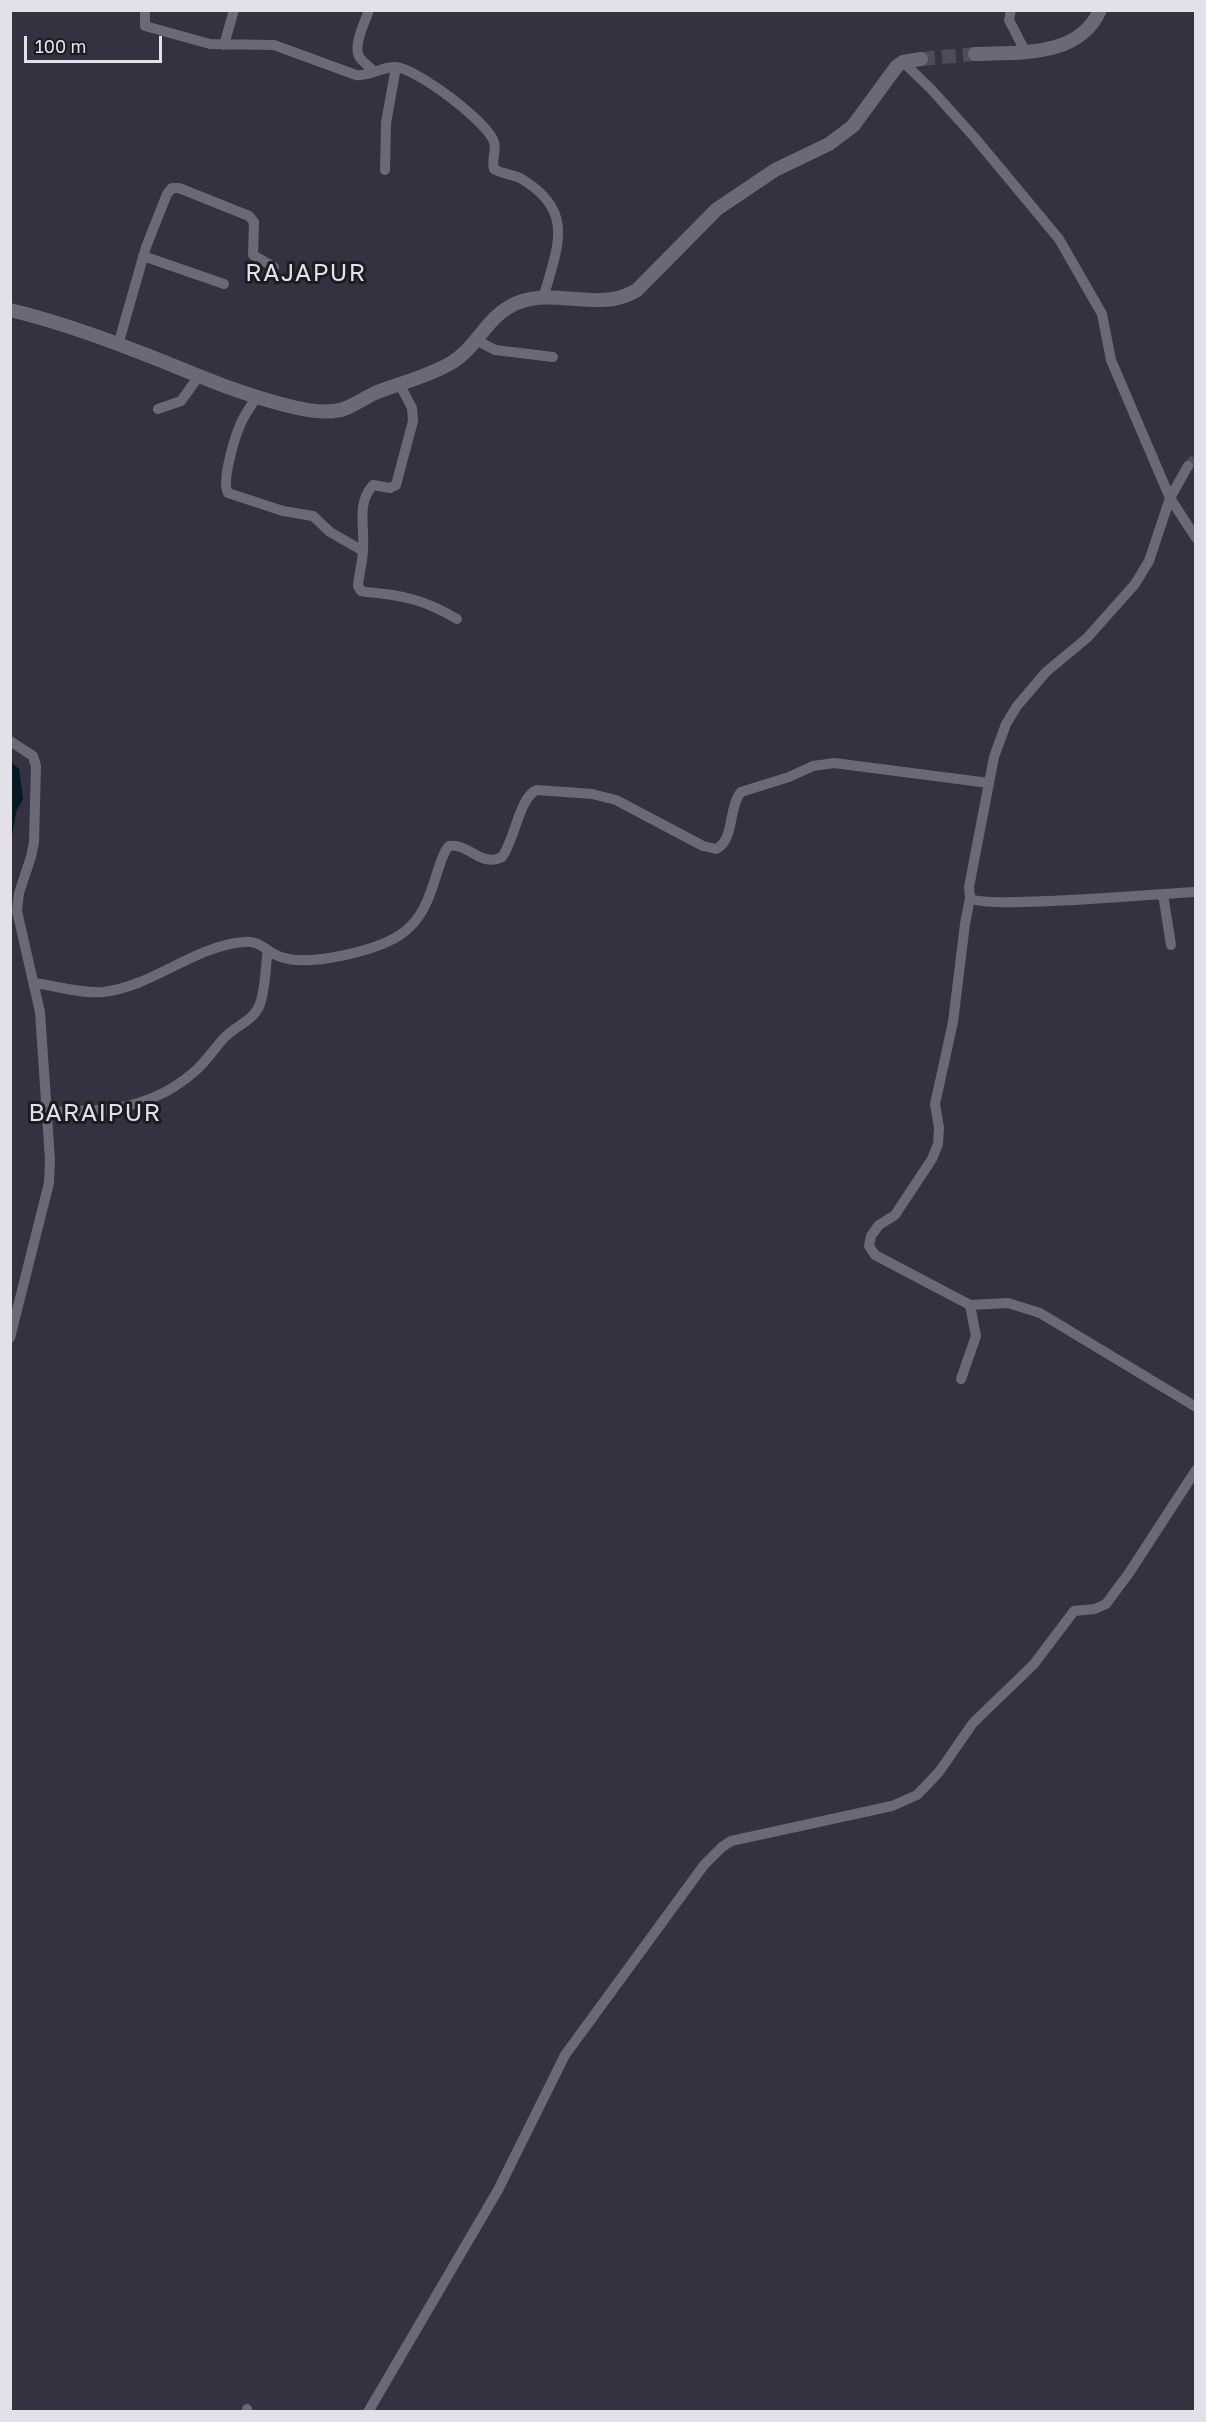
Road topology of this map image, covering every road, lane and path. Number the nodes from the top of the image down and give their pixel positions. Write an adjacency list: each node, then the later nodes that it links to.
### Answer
1 (145, 10): 6 (street)
2 (234, 10): 6 (street)
3 (369, 10): 12 (street)
4 (1011, 10): 7 (street)
5 (1100, 10): 7 (street)
6 (224, 45): 12 (street)
7 (1025, 51): 8 (street)
8 (975, 54)
9 (921, 59): 10 (street)
10 (903, 62): 17 (street); 27 (street)
11 (396, 67): 12 (street); 13 (street); 17 (street)
12 (374, 72)
13 (385, 170)
14 (143, 256): 15 (street); 16 (street); 20 (street)
15 (274, 267)
16 (224, 284)
17 (543, 299): 19 (street)
18 (10, 310): 20 (street)
19 (476, 340): 21 (street); 23 (street)
20 (118, 345): 22 (street)
21 (553, 357)
22 (199, 376): 24 (street); 25 (street)
23 (400, 385): 24 (street); 29 (street)
24 (256, 398): 29 (street)
25 (158, 409)
26 (1188, 466): 27 (street)
27 (1170, 498): 28 (street); 32 (street)
28 (1196, 538)
29 (363, 551): 30 (street)
30 (457, 619)
31 (10, 741): 38 (street)
32 (989, 783): 34 (street); 37 (street)
33 (1196, 892): 35 (street)
34 (970, 893): 35 (street); 40 (street)
35 (1163, 894): 36 (street)
36 (1171, 945)
37 (268, 950): 38 (street); 39 (street)
38 (35, 983): 39 (street)
39 (48, 1112): 41 (street)
40 (970, 1305): 42 (street); 43 (street)
41 (10, 1338)
42 (961, 1379)
43 (1196, 1407)
44 (1196, 1470): 45 (street)
45 (368, 2412)

